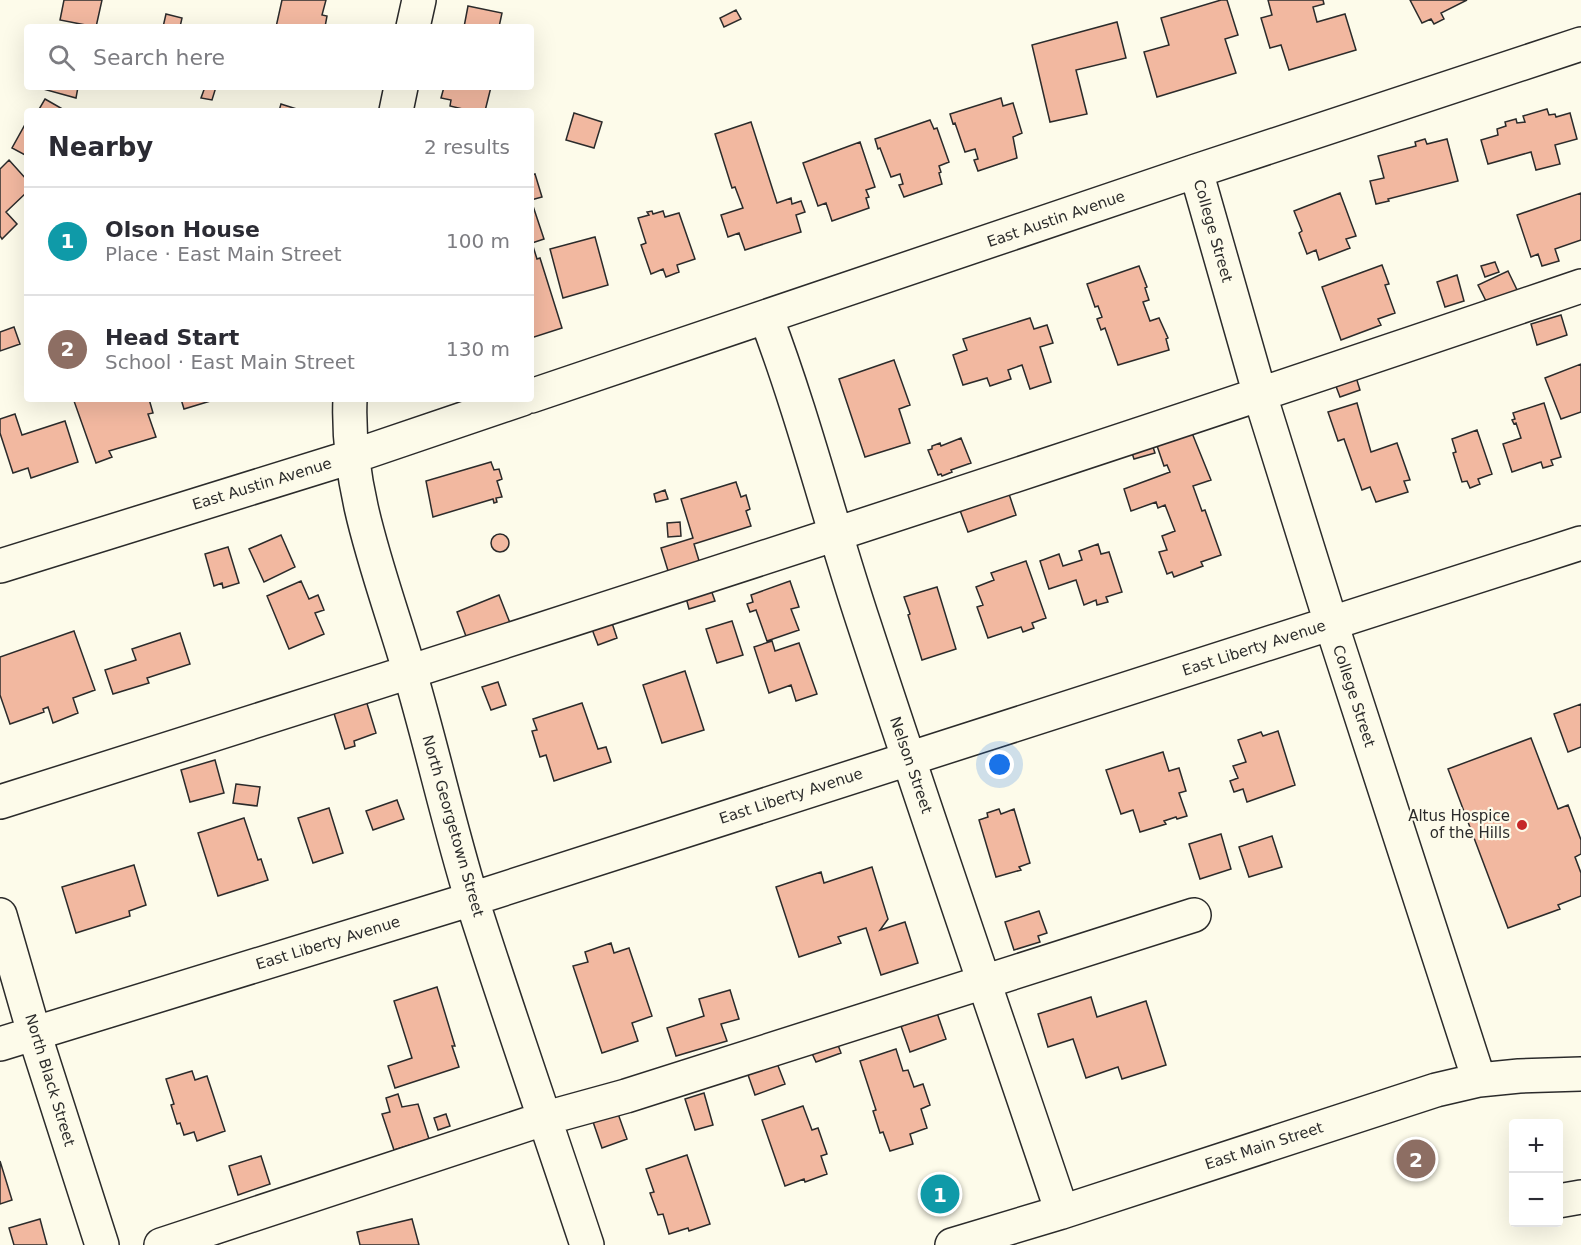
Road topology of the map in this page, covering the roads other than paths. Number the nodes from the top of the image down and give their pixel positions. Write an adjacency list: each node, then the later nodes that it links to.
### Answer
1 (419, 0): 2 (street)
2 (414, 24)
3 (1581, 44): 6 (street, East Austin Avenue)
4 (400, 90): 5 (street)
5 (397, 108)
6 (1196, 171): 8 (street, East Austin Avenue); 10 (street, College Street)
7 (1581, 286): 10 (street)
8 (766, 317): 9 (street, East Austin Avenue); 14 (street, Nelson Street)
9 (534, 395)
10 (1260, 395): 14 (street); 17 (street, College Street)
11 (350, 402): 13 (street, North Georgetown Street)
12 (487, 404): 13 (street, East Austin Avenue)
13 (354, 456): 16 (street, East Austin Avenue); 18 (street, North Georgetown Street)
14 (835, 536): 18 (street); 19 (street, Nelson Street)
15 (1581, 543): 17 (street, East Liberty Avenue)
16 (0, 566)
17 (1331, 623): 19 (street, East Liberty Avenue); 28 (street, College Street)
18 (410, 673): 20 (street); 21 (street, North Georgetown Street)
19 (908, 759): 21 (street, East Liberty Avenue); 24 (street, Nelson Street)
20 (0, 802)
21 (472, 899): 25 (street, East Liberty Avenue); 29 (street, North Georgetown Street)
22 (0, 915): 25 (street, North Black Street)
23 (1194, 915): 24 (street)
24 (984, 981): 29 (street); 32 (street, Nelson Street)
25 (34, 1033): 26 (street, East Liberty Avenue); 33 (street, North Black Street)
26 (0, 1044)
27 (1581, 1074): 28 (street, East Main Street)
28 (1479, 1080): 32 (street, East Main Street)
29 (546, 1118): 34 (street); 35 (street, North Georgetown Street)
30 (1581, 1197): 31 (street)
31 (1563, 1200)
32 (1062, 1212): 36 (street, East Main Street)
33 (102, 1245)
34 (161, 1245)
35 (587, 1245)
36 (952, 1245)

